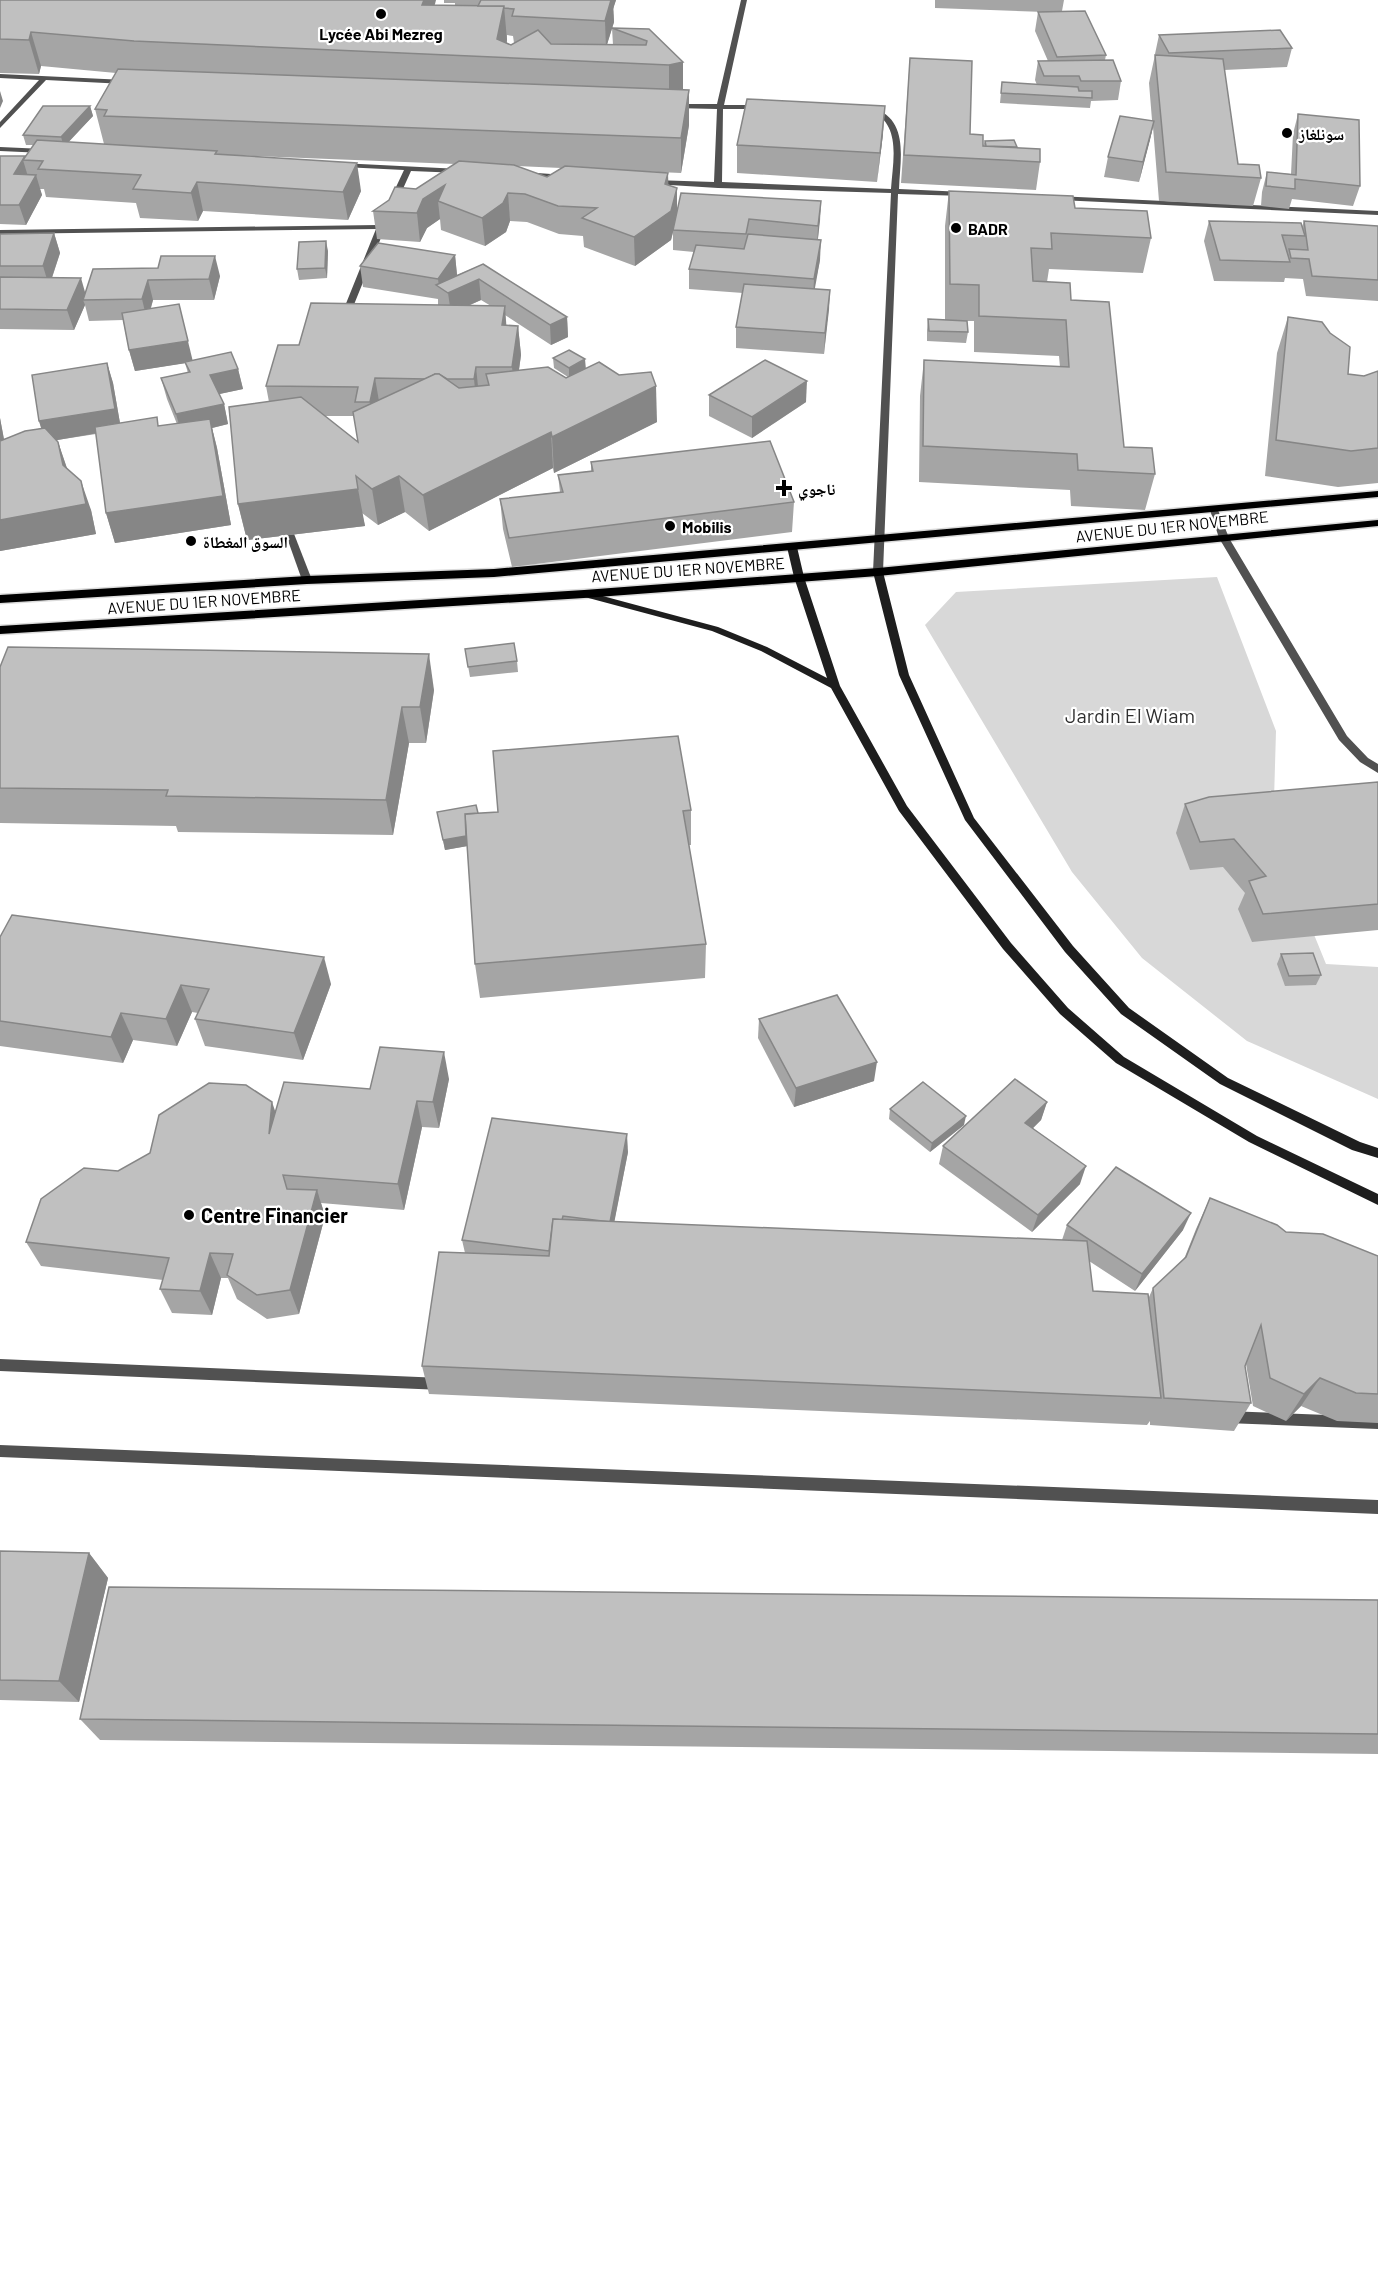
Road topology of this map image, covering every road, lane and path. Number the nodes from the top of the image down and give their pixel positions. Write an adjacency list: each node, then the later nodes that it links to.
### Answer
1 (744, 0): 8 (street)
2 (0, 76): 3 (street)
3 (44, 78): 4 (street); 9 (street)
4 (139, 82)
5 (661, 105): 8 (street)
6 (768, 107): 8 (street)
7 (859, 107): 19 (street)
8 (720, 108): 18 (street)
9 (0, 126)
10 (0, 149): 11 (street)
11 (58, 152)
12 (339, 165): 13 (street)
13 (408, 168): 14 (street); 23 (street)
14 (468, 171)
15 (516, 174): 16 (street)
16 (575, 177)
17 (646, 182): 18 (street)
18 (718, 186): 19 (street)
19 (894, 191): 20 (street); 31 (street)
20 (976, 195)
21 (1047, 198): 22 (street)
22 (1378, 213)
23 (381, 227): 24 (street); 25 (street)
24 (0, 232)
25 (337, 322)
26 (1378, 494): 27 (main road, AVENUE DU 1ER NOVEMBRE)
27 (1214, 510): 30 (street); 31 (main road, AVENUE DU 1ER NOVEMBRE)
28 (283, 515): 35 (street)
29 (1378, 523): 30 (main road, AVENUE DU 1ER NOVEMBRE)
30 (1224, 538): 33 (main road, AVENUE DU 1ER NOVEMBRE); 40 (street)
31 (879, 540): 32 (main road, AVENUE DU 1ER NOVEMBRE); 33 (street)
32 (792, 547): 34 (main road); 35 (main road, AVENUE DU 1ER NOVEMBRE)
33 (878, 572): 34 (main road, AVENUE DU 1ER NOVEMBRE); 41 (main road)
34 (799, 577): 36 (main road, AVENUE DU 1ER NOVEMBRE); 39 (main road)
35 (307, 580): 37 (main road, AVENUE DU 1ER NOVEMBRE)
36 (584, 594): 38 (main road, AVENUE DU 1ER NOVEMBRE); 39 (main road)
37 (0, 599)
38 (0, 630)
39 (835, 686): 42 (main road)
40 (1378, 769)
41 (1378, 1154)
42 (1378, 1200)
43 (0, 1365): 44 (street)
44 (455, 1384)
45 (1210, 1416): 46 (street)
46 (1378, 1423)
47 (0, 1451): 48 (street)
48 (1378, 1507)

